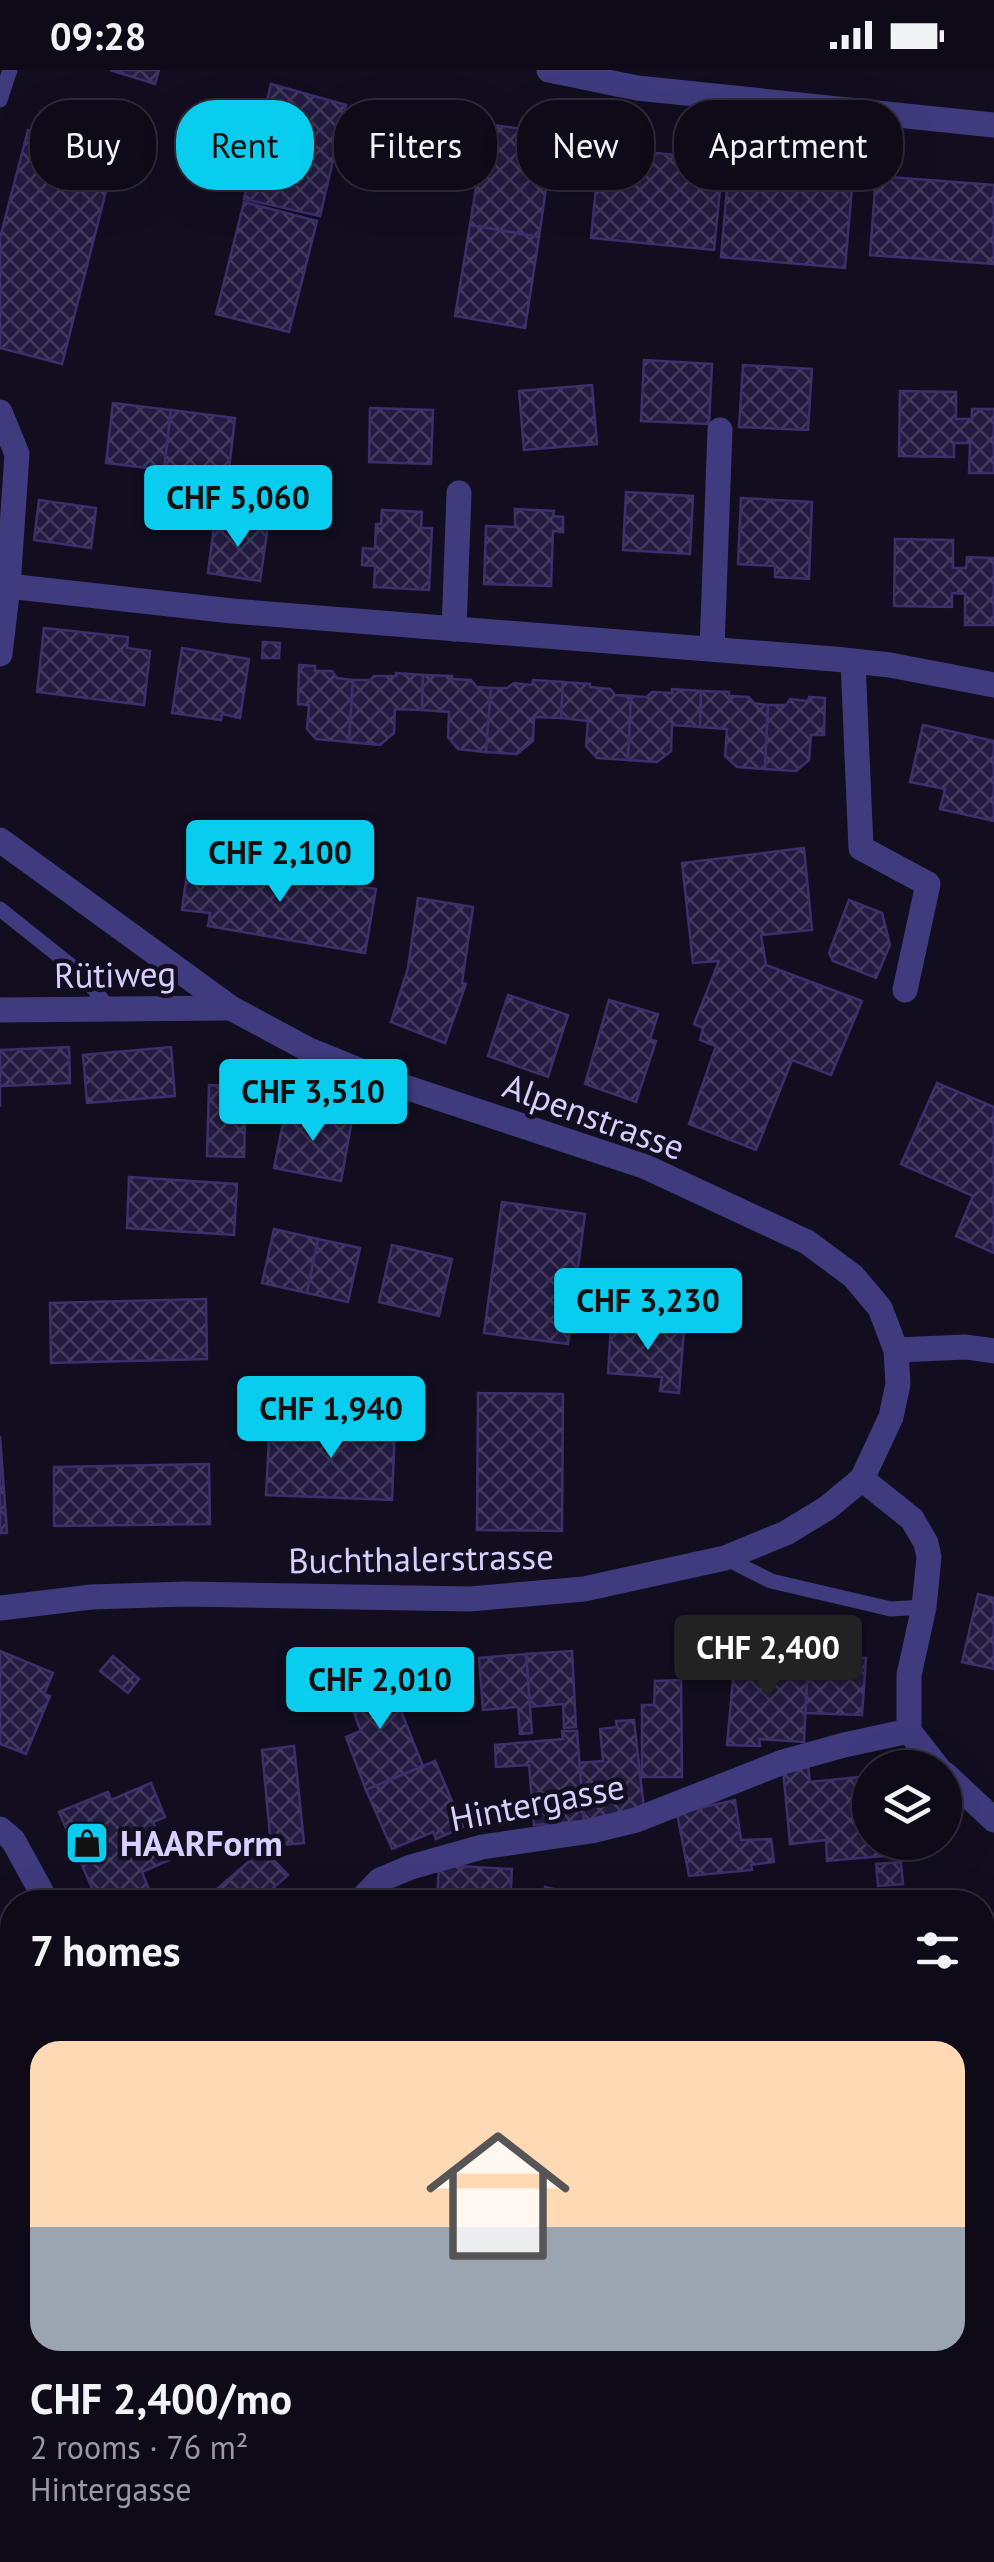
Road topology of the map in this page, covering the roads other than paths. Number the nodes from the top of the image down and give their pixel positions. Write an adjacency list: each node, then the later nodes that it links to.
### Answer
1 (10, 70): 3 (lane)
2 (549, 70): 4 (street)
3 (0, 100)
4 (994, 125)
5 (0, 412): 8 (street)
6 (720, 430): 10 (street)
7 (459, 493): 9 (street)
8 (8, 586): 9 (street); 11 (street)
9 (454, 629): 10 (street)
10 (712, 649): 12 (street)
11 (0, 654)
12 (854, 661): 13 (street); 16 (street)
13 (994, 685)
14 (0, 840): 17 (street, Alpenstrasse)
15 (0, 909): 18 (lane)
16 (905, 990)
17 (231, 1008): 18 (street, Rütiweg); 20 (street, Alpenstrasse)
18 (109, 1009): 19 (street, Rütiweg)
19 (0, 1010)
20 (896, 1350): 21 (street); 22 (street, Buchthalerstrasse)
21 (994, 1351)
22 (862, 1479): 23 (street, Buchthalerstrasse); 25 (street)
23 (725, 1558): 24 (street, Buchthalerstrasse); 25 (lane)
24 (0, 1608)
25 (924, 1608): 26 (street)
26 (909, 1732): 27 (street); 32 (street, Hintergasse)
27 (924, 1750)
28 (962, 1790): 29 (street)
29 (994, 1820)
30 (0, 1830): 31 (street)
31 (40, 1890)
32 (370, 1890)

